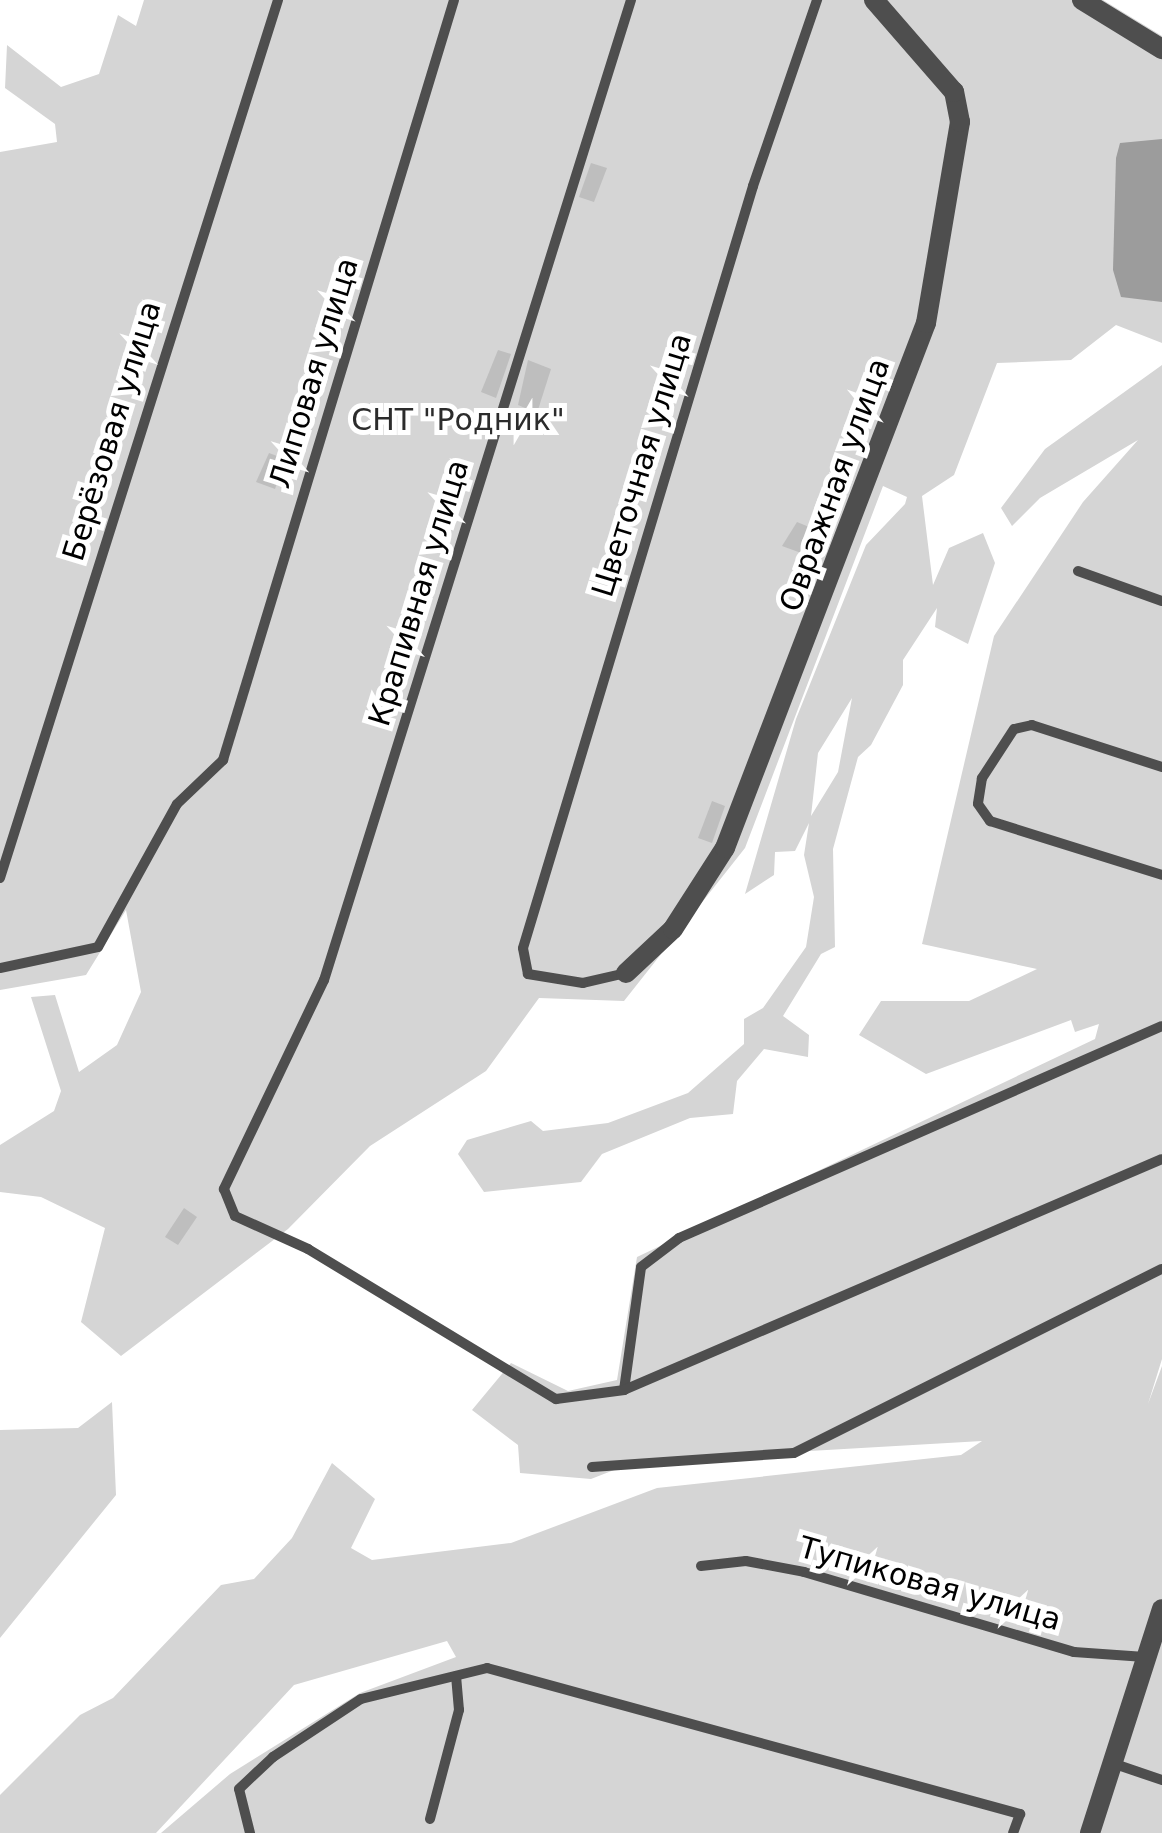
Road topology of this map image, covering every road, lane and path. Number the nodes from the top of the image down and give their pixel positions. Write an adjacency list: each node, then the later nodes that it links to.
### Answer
1 (278, 0): 12 (lane, Берёзовая улица)
2 (454, 0): 13 (lane, Липовая улица)
3 (631, 0): 18 (lane, Крапивная улица)
4 (817, 0): 14 (lane, Цветочная улица)
5 (874, 0): 14 (street, Овражная улица)
6 (1082, 0): 7 (street)
7 (1162, 48)
8 (1078, 571): 9 (lane)
9 (1162, 600)
10 (1162, 767): 11 (lane)
11 (1162, 875)
12 (0, 878)
13 (0, 968)
14 (626, 973)
15 (1162, 1026): 18 (lane)
16 (1162, 1160): 18 (lane)
17 (1162, 1269): 19 (lane)
18 (624, 1390)
19 (592, 1467)
20 (701, 1566): 22 (lane, Тупиковая улица)
21 (1162, 1610): 22 (street)
22 (1146, 1658): 24 (street)
23 (456, 1676): 26 (lane); 27 (lane); 28 (lane)
24 (1112, 1763): 25 (lane); 29 (street)
25 (1162, 1780)
26 (430, 1819)
27 (250, 1833)
28 (1014, 1833)
29 (1090, 1833)

